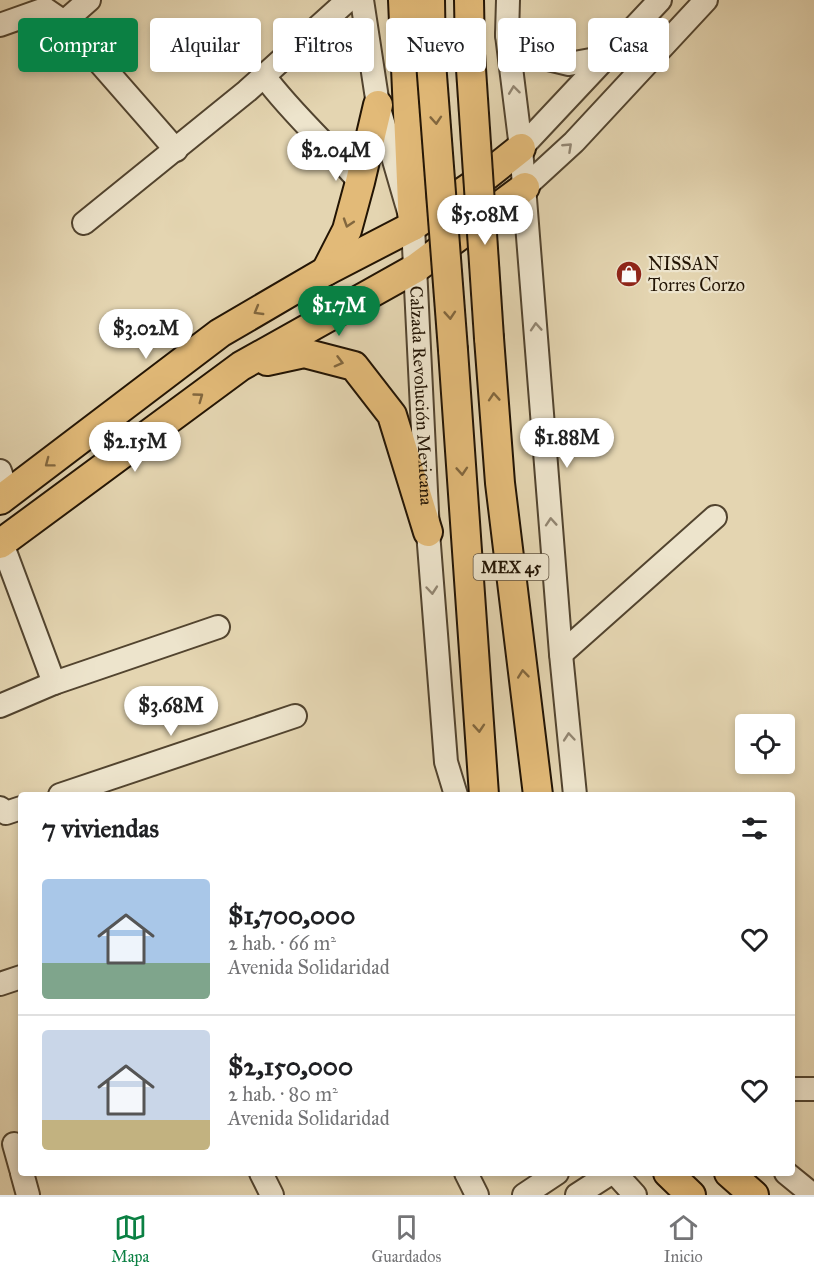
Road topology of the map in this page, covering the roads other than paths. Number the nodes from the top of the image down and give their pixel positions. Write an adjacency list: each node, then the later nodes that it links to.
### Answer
1 (89, 0): 12 (street)
2 (348, 0): 20 (street)
3 (362, 0): 21 (street, Calzada Revolución Mexicana)
4 (403, 0): 27 (main road)
5 (430, 0): 42 (main road, MEX 45, one-way to 42, bridge)
6 (469, 0): 43 (main road, MEX 45, one-way to 6, bridge)
7 (508, 0): 13 (street)
8 (660, 0): 14 (street)
9 (706, 0): 25 (street, one-way to 9)
10 (20, 18): 11 (street)
11 (58, 18)
12 (69, 18)
13 (507, 18)
14 (643, 18)
15 (18, 19): 16 (street)
16 (0, 25)
17 (108, 72): 23 (street)
18 (512, 72): 22 (street, one-way to 18)
19 (593, 72): 22 (street)
20 (264, 76): 23 (street); 24 (street)
21 (378, 105): 24 (main road); 27 (street, Calzada Revolución Mexicana)
22 (521, 148): 25 (street); 27 (main road)
23 (176, 150): 26 (street)
24 (360, 182): 29 (main road, one-way to 29)
25 (525, 187): 28 (main road); 36 (street, one-way to 25)
26 (84, 223)
27 (413, 226): 28 (street, Calzada Revolución Mexicana); 29 (main road)
28 (416, 268): 30 (main road); 33 (street, Calzada Revolución Mexicana)
29 (326, 271): 31 (main road, one-way to 31)
30 (241, 366): 33 (main road, one-way to 33); 34 (main road, one-way to 30)
31 (2, 488)
32 (715, 517): 36 (street)
33 (428, 532): 41 (street, Calzada Revolución Mexicana, one-way to 41)
34 (1, 541): 37 (street)
35 (218, 627): 37 (street)
36 (561, 654): 44 (street, one-way to 36)
37 (54, 683): 38 (street)
38 (0, 706)
39 (295, 716): 40 (street)
40 (69, 792)
41 (455, 792)
42 (484, 792)
43 (538, 792)
44 (575, 792)
45 (0, 808): 46 (street)
46 (18, 809)
47 (18, 978): 48 (street)
48 (0, 984)
49 (795, 1089): 50 (street)
50 (814, 1089)
51 (12, 1145): 52 (street)
52 (18, 1161)
53 (23, 1176): 62 (street)
54 (262, 1176): 63 (street)
55 (468, 1176): 64 (street)
56 (552, 1176): 65 (street)
57 (608, 1176): 66 (street)
58 (616, 1176): 67 (street)
59 (671, 1176): 68 (main road)
60 (732, 1176): 69 (main road)
61 (790, 1176): 70 (street)
62 (28, 1195)
63 (272, 1195)
64 (477, 1195)
65 (524, 1195)
66 (577, 1195)
67 (635, 1195)
68 (691, 1195)
69 (754, 1195)
70 (813, 1195)

